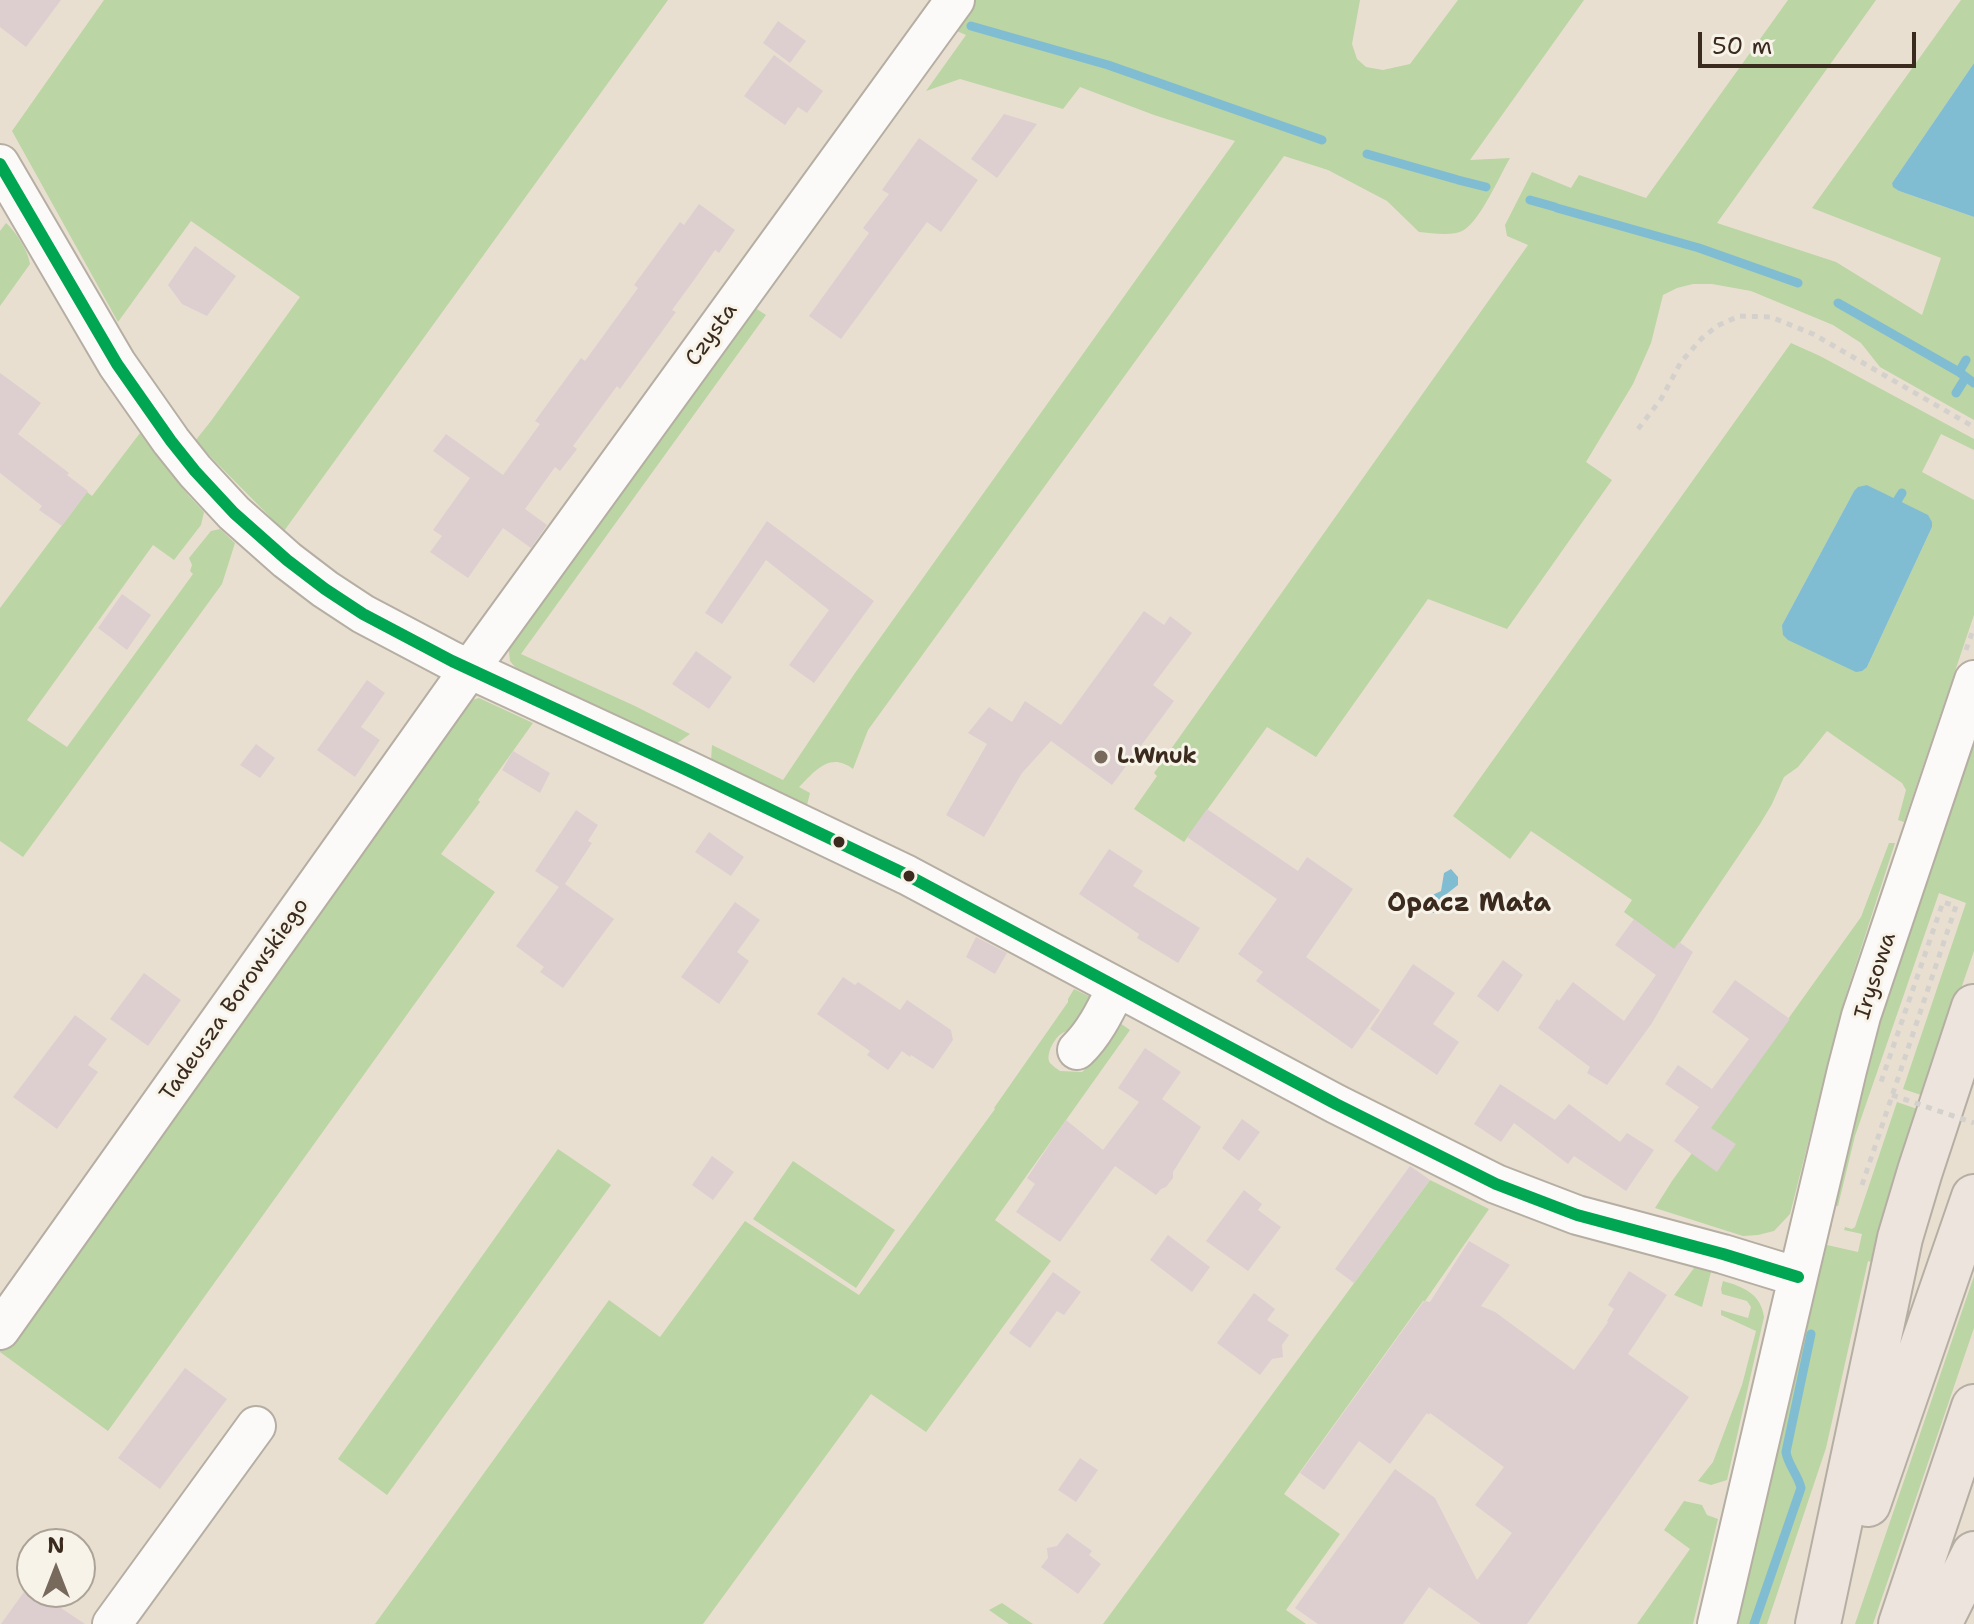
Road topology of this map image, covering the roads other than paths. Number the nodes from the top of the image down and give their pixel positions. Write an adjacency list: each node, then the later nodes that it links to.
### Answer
1 (955, 0): 3 (street, Czysta)
2 (0, 164): 3 (street)
3 (469, 670): 5 (street); 10 (street, Tadeusza Borowskiego)
4 (1974, 680): 9 (street, Irysowa)
5 (1117, 987): 7 (street); 9 (street)
6 (1974, 1007): 16 (highway)
7 (1077, 1050)
8 (1974, 1197): 17 (highway)
9 (1798, 1277): 15 (street, Irysowa)
10 (0, 1330)
11 (1974, 1407): 18 (highway)
12 (256, 1426): 14 (street)
13 (1974, 1554): 19 (highway)
14 (112, 1624)
15 (1717, 1624)
16 (1818, 1624)
17 (1827, 1624)
18 (1901, 1624)
19 (1939, 1624)

